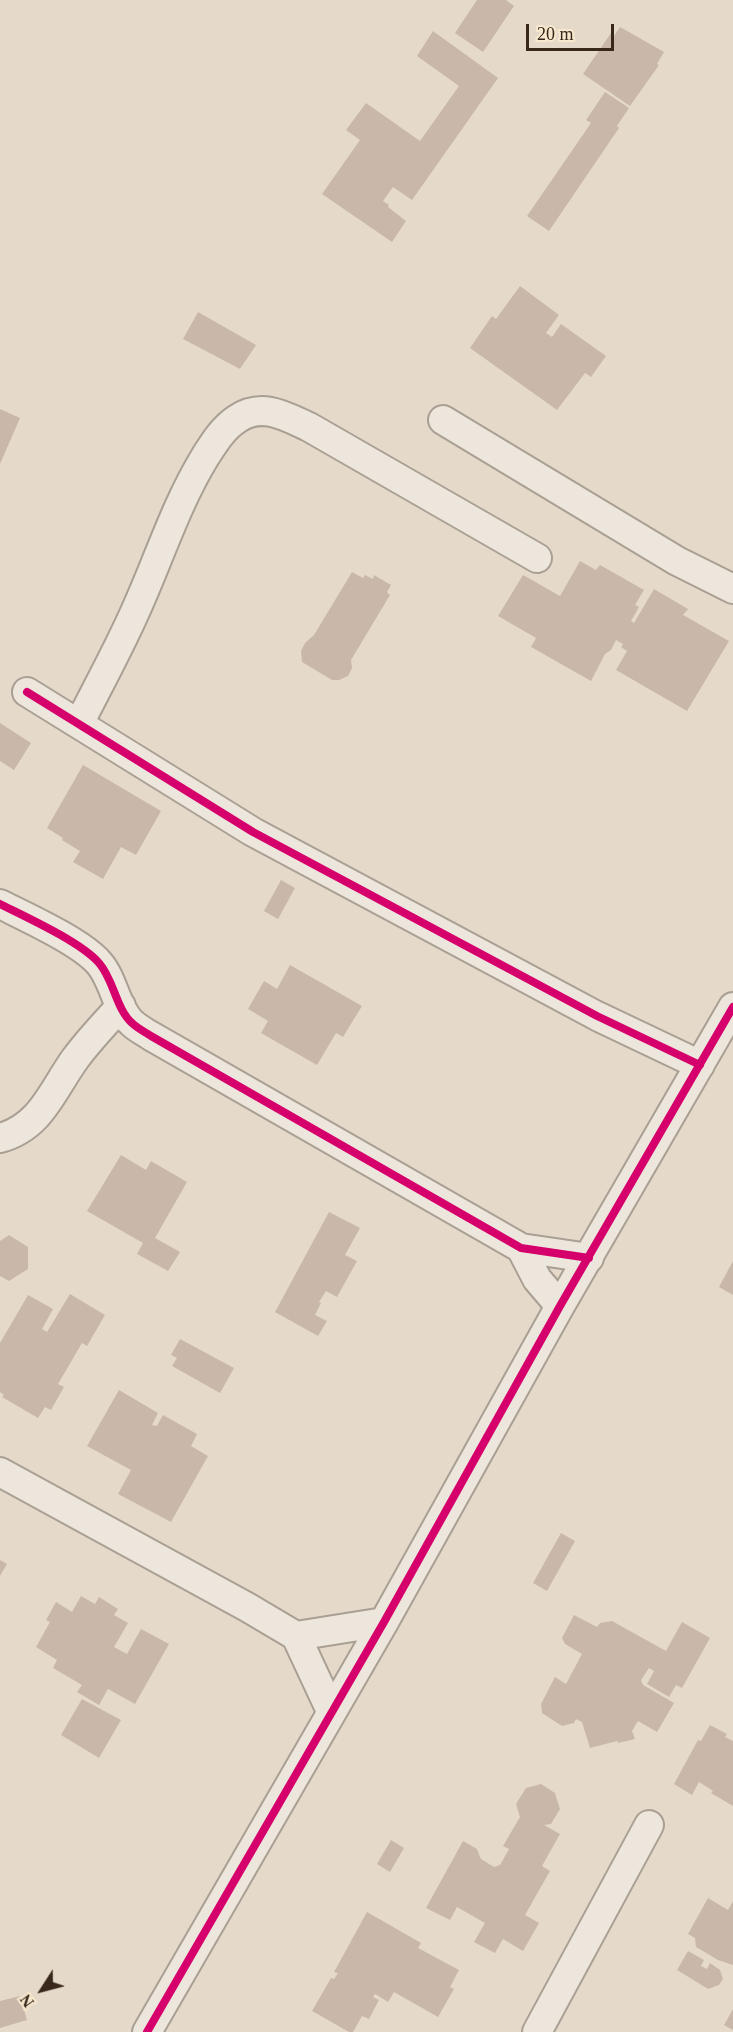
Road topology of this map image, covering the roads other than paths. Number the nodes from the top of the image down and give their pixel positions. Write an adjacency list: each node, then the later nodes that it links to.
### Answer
1 (443, 420): 3 (street)
2 (537, 558): 5 (street)
3 (733, 589)
4 (27, 692): 5 (street)
5 (79, 724): 9 (street)
6 (0, 904): 7 (street)
7 (121, 1006): 10 (street); 11 (street)
8 (733, 1007): 9 (street)
9 (700, 1065): 12 (street)
10 (0, 1138)
11 (521, 1248): 12 (street); 13 (street)
12 (589, 1258): 13 (street)
13 (560, 1306): 15 (street)
14 (0, 1472): 16 (street)
15 (384, 1622): 16 (street); 17 (street)
16 (296, 1636): 17 (street)
17 (331, 1711): 19 (street)
18 (649, 1825): 20 (street)
19 (147, 2032)
20 (537, 2032)

